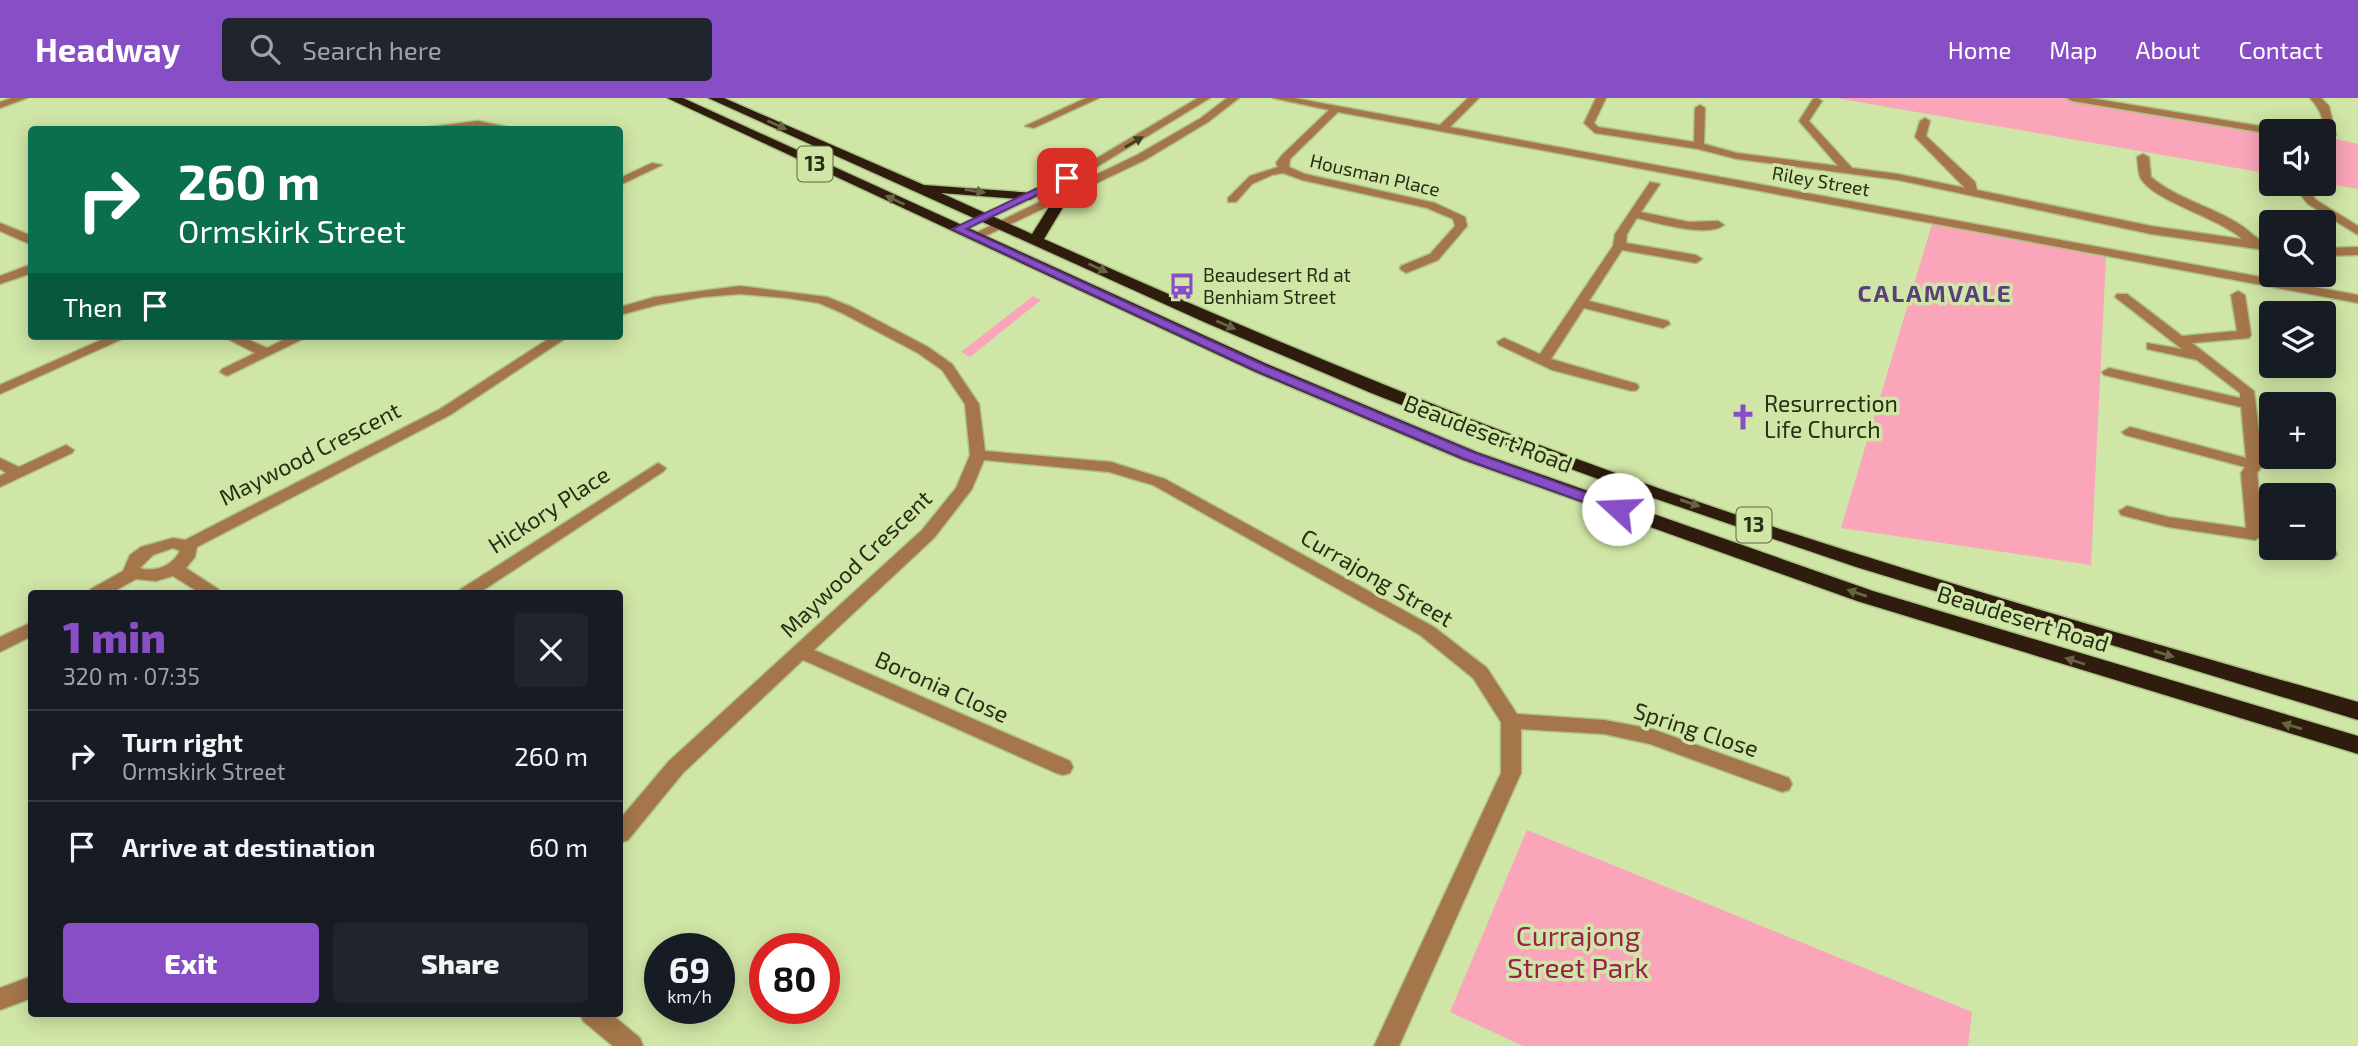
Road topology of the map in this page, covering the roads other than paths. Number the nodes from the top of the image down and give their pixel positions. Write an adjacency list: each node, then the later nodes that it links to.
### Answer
1 (7, 98): 14 (street)
2 (22, 98): 14 (street)
3 (673, 98): 45 (highway, Beaudesert Road / 13, one-way to 3)
4 (714, 98): 33 (highway, Beaudesert Road / 13, one-way to 33)
5 (1094, 98): 21 (street)
6 (1205, 98): 36 (street, one-way to 6)
7 (1234, 98): 35 (street)
8 (1278, 98): 16 (street, Riley Street)
9 (1474, 98): 23 (street)
10 (1601, 98): 24 (street)
11 (2072, 98): 22 (street)
12 (2315, 98): 17 (street)
13 (1817, 101): 28 (street)
14 (0, 103)
15 (1700, 108): 24 (street)
16 (1336, 110): 23 (street, Riley Street); 27 (street, Housman Place)
17 (2328, 119)
18 (1925, 121): 34 (street)
19 (456, 126): 20 (street)
20 (491, 126)
21 (1030, 126)
22 (2259, 129)
23 (1441, 130): 59 (street, Riley Street)
24 (1699, 146): 28 (street)
25 (2143, 157): 48 (street)
26 (656, 165): 30 (street)
27 (1284, 169): 38 (street); 55 (street, Housman Place)
28 (1848, 170): 34 (street)
29 (623, 172): 30 (street)
30 (632, 176): 31 (street)
31 (623, 180)
32 (1654, 184): 39 (street)
33 (919, 188): 36 (highway, one-way to 36); 40 (highway, Beaudesert Road / 13)
34 (1971, 191): 48 (street)
35 (1064, 194): 41 (street); 47 (highway)
36 (1030, 195): 40 (street)
37 (2307, 196): 44 (street)
38 (1232, 200)
39 (1634, 214): 42 (street); 50 (street)
40 (983, 217): 41 (highway, Beaudesert Road / 13); 45 (street)
41 (999, 224): 45 (street); 47 (highway, Beaudesert Road / 13)
42 (1718, 225)
43 (0, 227): 46 (street)
44 (2358, 231)
45 (965, 233): 100 (highway, Beaudesert Road / 13, one-way to 45)
46 (28, 239)
47 (1036, 240): 98 (highway, Beaudesert Road / 13, one-way to 98)
48 (2256, 245): 49 (street)
49 (2259, 245)
50 (1619, 246): 53 (street); 60 (street)
51 (2336, 251): 52 (street)
52 (2358, 251)
53 (1696, 259)
54 (28, 270): 56 (street)
55 (1406, 270)
56 (0, 280)
57 (2238, 295): 67 (street)
58 (2122, 298): 67 (street)
59 (2358, 299)
60 (1580, 303): 62 (street); 72 (street)
61 (623, 310): 80 (street, Maywood Crescent)
62 (1663, 324)
63 (113, 340): 76 (street)
64 (238, 340): 70 (street)
65 (294, 340): 70 (street)
66 (556, 340): 89 (street, Maywood Crescent)
67 (2179, 340): 71 (street)
68 (1504, 342): 72 (street)
69 (2152, 346): 71 (street)
70 (267, 353): 73 (street)
71 (2203, 357): 77 (street)
72 (1544, 359): 75 (street)
73 (227, 372)
74 (2109, 372): 77 (street)
75 (1632, 387)
76 (0, 390)
77 (2248, 404): 82 (street)
78 (2130, 432): 82 (street)
79 (65, 450): 84 (street)
80 (978, 455): 97 (street, Maywood Crescent); 99 (street, Currajong Street)
81 (0, 463): 84 (street)
82 (2255, 465): 87 (street)
83 (658, 468): 94 (street, Hickory Place)
84 (19, 473): 85 (street)
85 (0, 482)
86 (2127, 511): 88 (street)
87 (2259, 519)
88 (2259, 536)
89 (186, 546): 90 (street); 91 (street)
90 (174, 568): 91 (street); 93 (street)
91 (134, 573): 92 (street)
92 (103, 590)
93 (207, 590)
94 (472, 590)
95 (28, 630): 96 (street)
96 (0, 645)
97 (801, 652): 101 (street, Boronia Close); 103 (street, Maywood Crescent)
98 (2358, 711)
99 (1511, 721): 102 (street, Spring Close); 108 (street)
100 (2358, 745)
101 (1063, 767)
102 (1782, 784)
103 (623, 830)
104 (28, 989): 105 (street)
105 (0, 999)
106 (597, 1017): 107 (street)
107 (631, 1046)
108 (1386, 1046)

